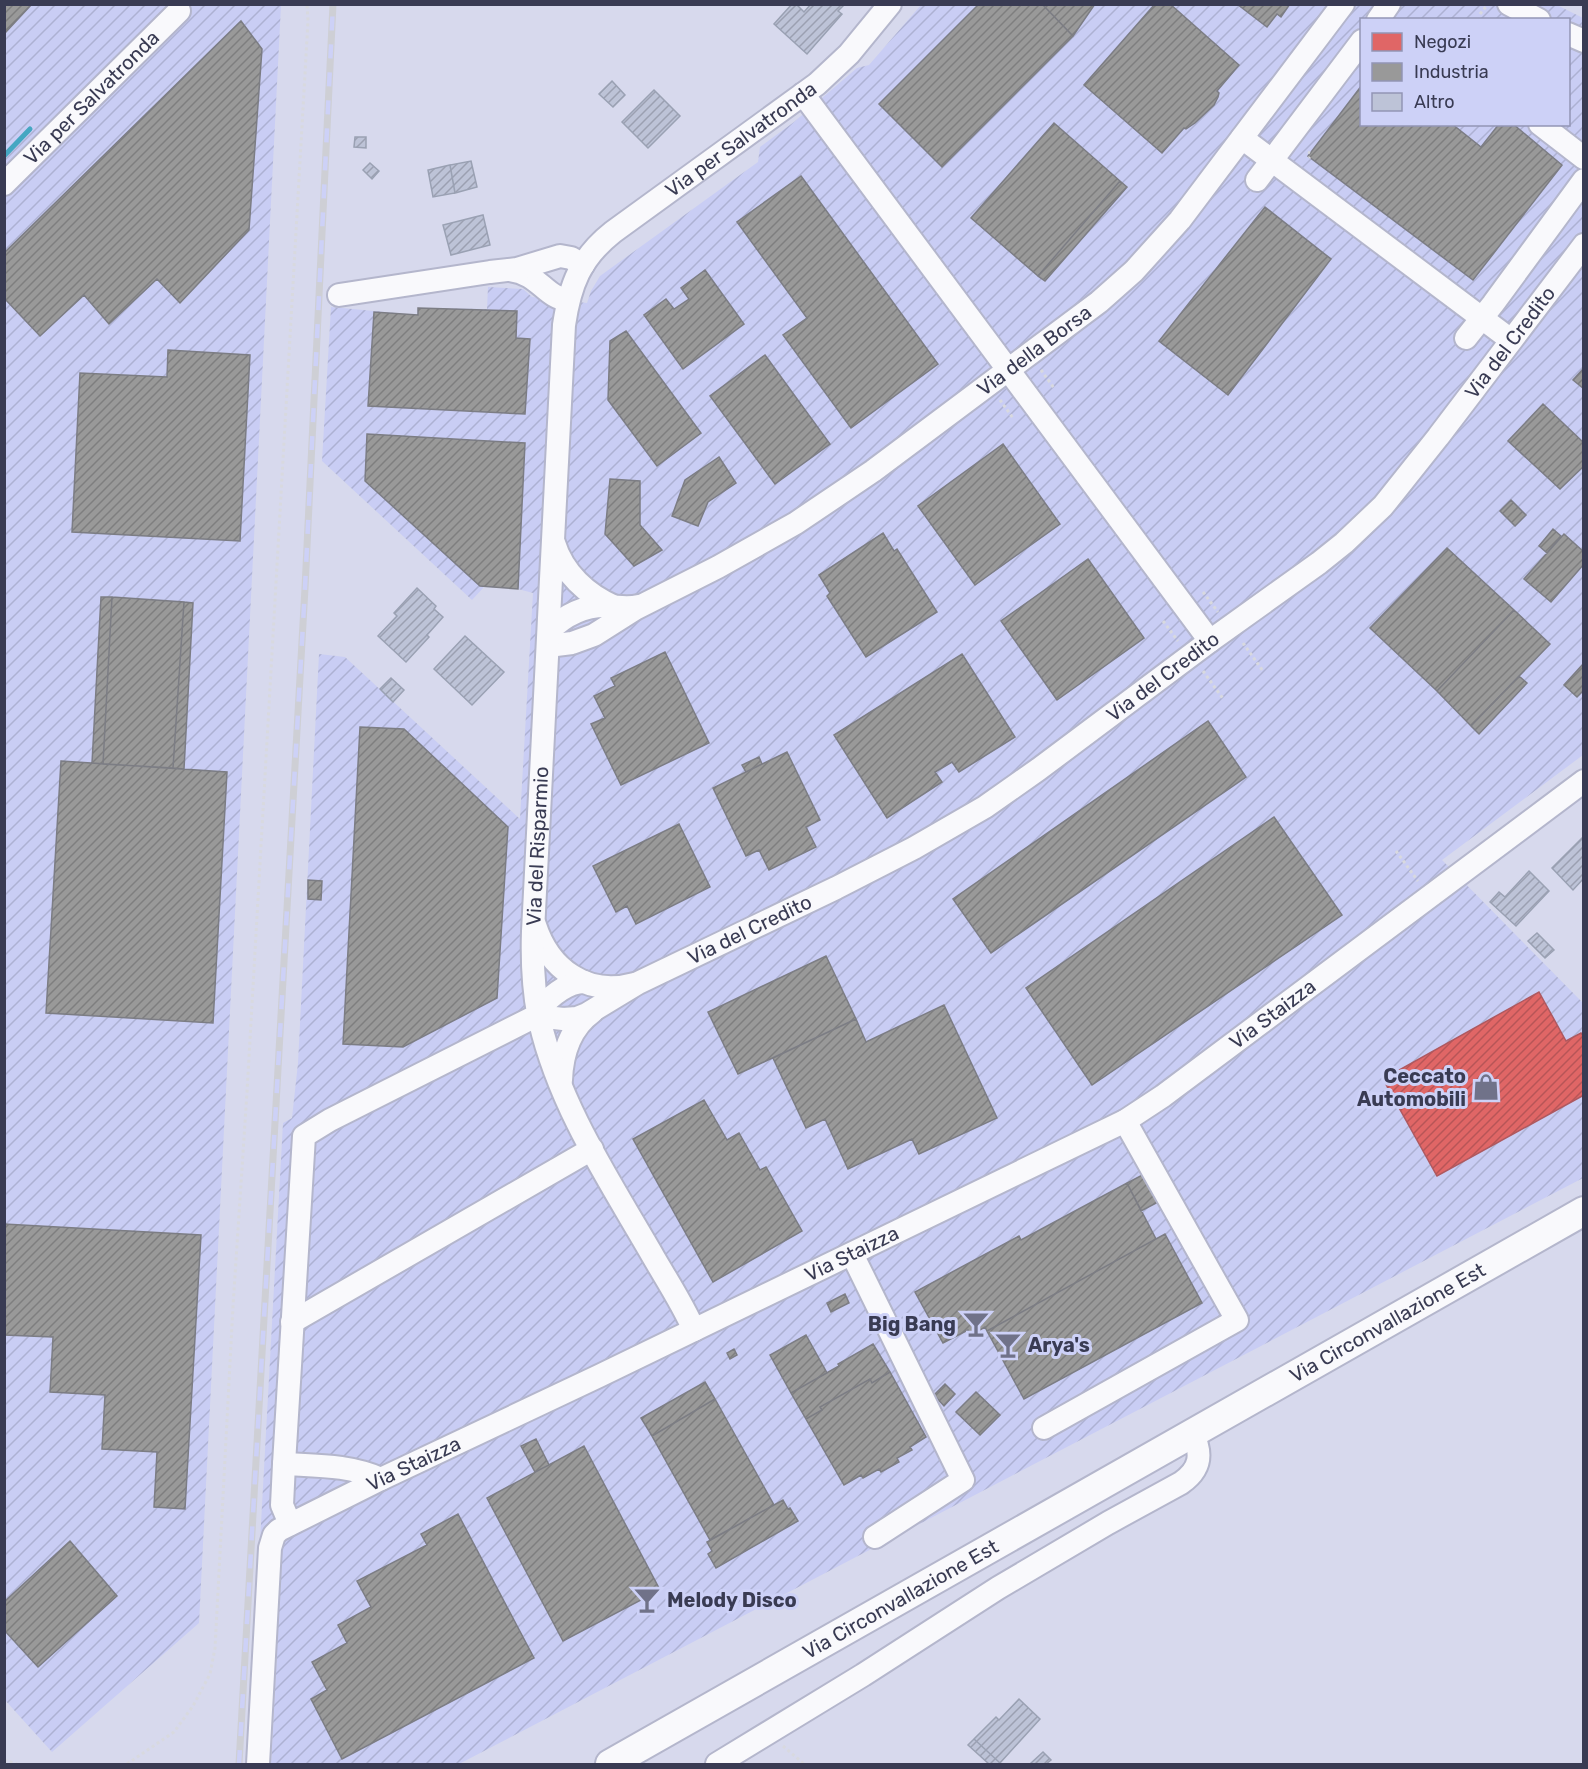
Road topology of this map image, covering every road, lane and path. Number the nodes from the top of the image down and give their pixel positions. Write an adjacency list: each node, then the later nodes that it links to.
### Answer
1 (307, 4): 70 (path)
2 (890, 4): 12 (street, Via per Salvatronda)
3 (1342, 4): 14 (street, Via della Borsa)
4 (1488, 4): 7 (path)
5 (1509, 4): 8 (street)
6 (179, 11): 19 (street, Via per Salvatronda)
7 (1480, 14)
8 (1535, 18)
9 (1570, 35): 10 (street)
10 (1584, 42)
11 (1360, 44): 16 (street)
12 (803, 94): 21 (street, Via per Salvatronda); 30 (street)
13 (1543, 126): 15 (street)
14 (1242, 138): 16 (street); 30 (street, Via della Borsa)
15 (1584, 158)
16 (1272, 160): 17 (street); 25 (street)
17 (1257, 180)
18 (1584, 180): 25 (street)
19 (4, 184)
20 (1584, 245): 28 (street, Via del Credito)
21 (583, 265): 22 (street); 24 (street, Via per Salvatronda)
22 (508, 270): 23 (street); 24 (street)
23 (339, 295)
24 (568, 300): 26 (street, Via per Salvatronda)
25 (1482, 319): 27 (street); 28 (street)
26 (564, 325): 34 (street, Via del Risparmio)
27 (1466, 339)
28 (1511, 340): 41 (street, Via del Credito)
29 (1037, 365): 31 (path)
30 (1008, 369): 36 (street, Via della Borsa); 41 (street)
31 (1054, 388)
32 (996, 395): 33 (path)
33 (1013, 418)
34 (553, 532): 37 (street); 40 (street, Via del Risparmio)
35 (1203, 592): 38 (path)
36 (646, 603): 37 (street, Via della Borsa); 40 (street, Via della Borsa)
37 (615, 607): 40 (street, Via della Borsa)
38 (1220, 615)
39 (1163, 621): 43 (path)
40 (548, 638): 50 (street, Via del Risparmio)
41 (1210, 641): 52 (street, Via del Credito)
42 (1242, 642): 45 (path)
43 (1180, 644)
44 (1203, 671): 46 (path)
45 (1263, 671)
46 (1224, 700)
47 (1581, 788): 56 (street, Via Staizza)
48 (1396, 851): 49 (path)
49 (1421, 885)
50 (533, 920): 51 (street, Via del Credito); 53 (street, Via del Risparmio)
51 (584, 982): 52 (street, Via del Credito); 53 (street)
52 (638, 983): 54 (street, Via del Credito)
53 (538, 1012): 54 (street, Via del Credito); 55 (street, Via del Risparmio); 60 (street)
54 (592, 1012): 55 (street, Via del Credito)
55 (562, 1088): 57 (street, Via del Risparmio)
56 (1125, 1121): 59 (street, Via Staizza); 62 (street)
57 (592, 1149): 60 (street); 61 (street, Via del Risparmio)
58 (1584, 1211): 63 (main road, Via Circonvallazione Est)
59 (852, 1254): 61 (street, Via Staizza); 67 (street)
60 (292, 1322): 64 (street)
61 (694, 1330): 65 (street, Via Staizza)
62 (1044, 1428)
63 (1192, 1433): 72 (main road, Via Circonvallazione Est); 73 (street, Via Circonvallazione Est)
64 (284, 1464): 65 (street); 66 (street)
65 (381, 1479): 66 (street, Via Staizza)
66 (290, 1524): 71 (street, Via Staizza)
67 (876, 1537)
68 (4, 1760): 69 (path)
69 (17, 1764)
70 (127, 1764)
71 (258, 1764)
72 (610, 1764)
73 (717, 1764)

